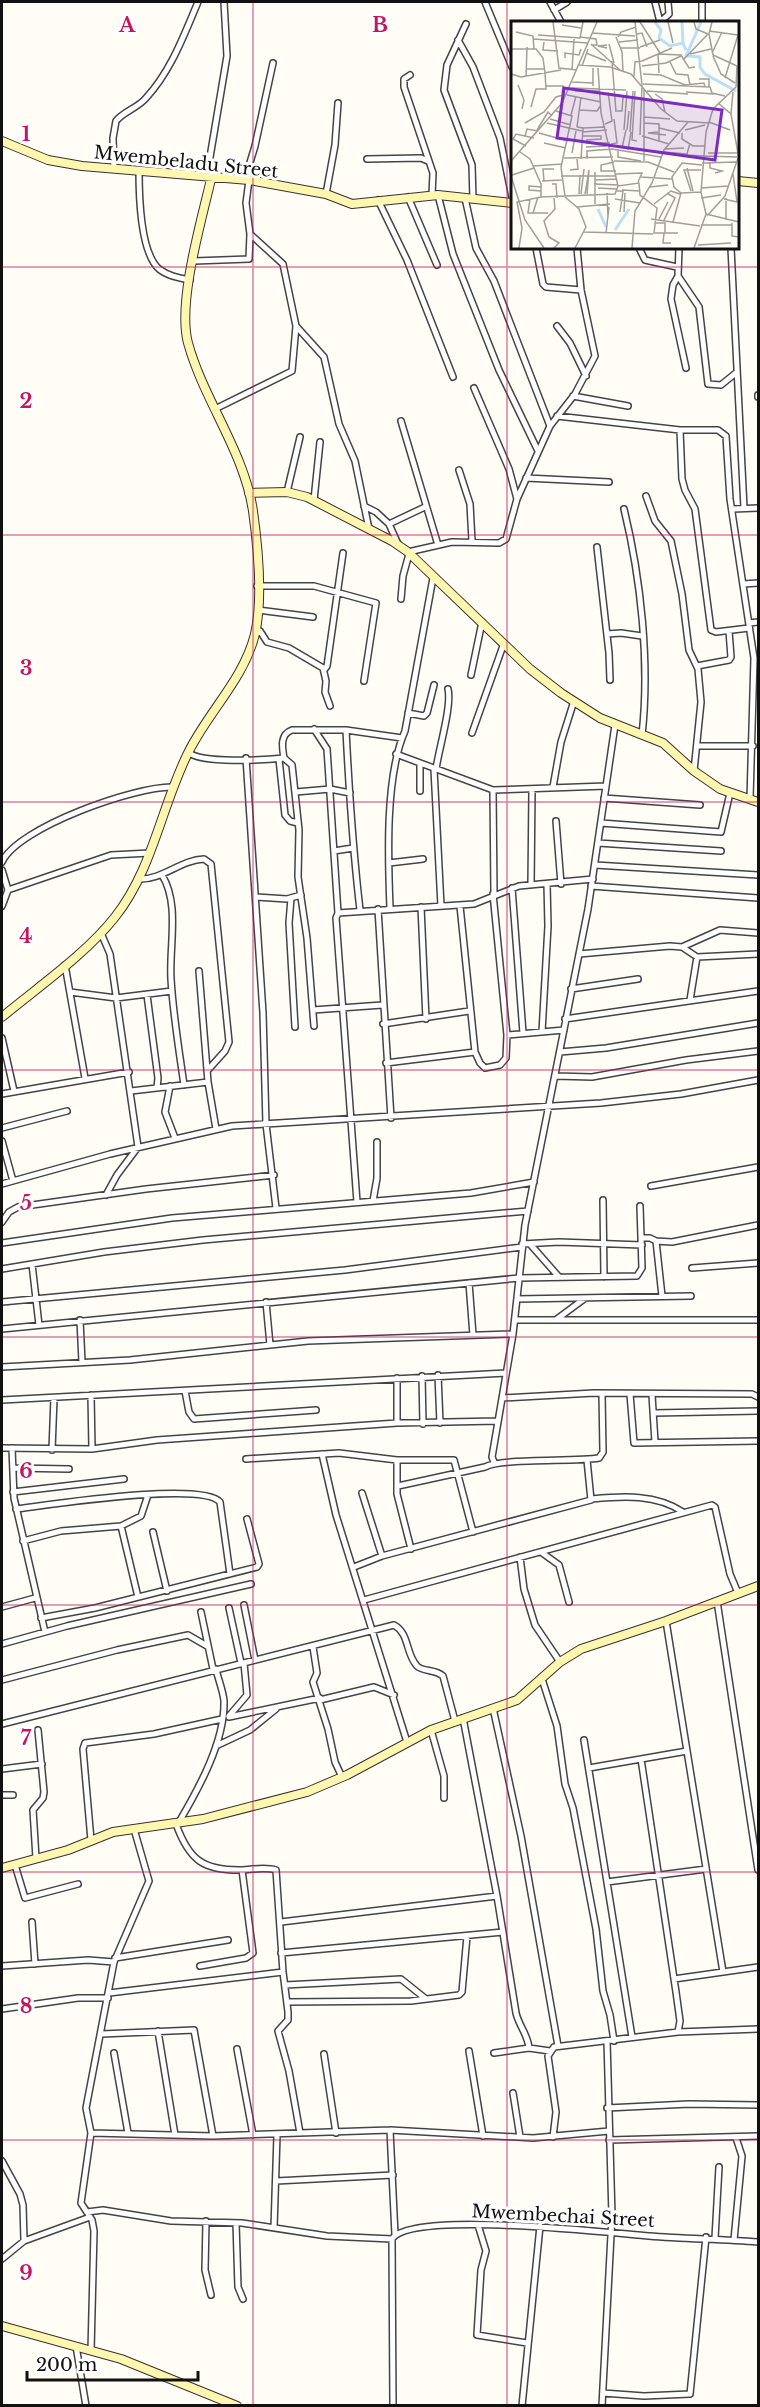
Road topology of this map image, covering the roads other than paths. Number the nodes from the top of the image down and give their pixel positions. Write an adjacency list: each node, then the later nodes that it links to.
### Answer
1 (198, 2): 23 (street)
2 (224, 2): 25 (street)
3 (484, 2): 17 (street)
4 (550, 2): 9 (street)
5 (567, 2): 9 (street)
6 (655, 2): 11 (street)
7 (668, 2): 12 (street)
8 (702, 2): 13 (street)
9 (554, 10): 10 (street)
10 (560, 21)
11 (660, 21)
12 (661, 21)
13 (702, 21)
14 (466, 24): 15 (street)
15 (458, 39): 29 (street); 33 (street)
16 (273, 63): 26 (street)
17 (511, 63)
18 (410, 75): 22 (street)
19 (338, 103): 30 (street)
20 (2, 141): 23 (street, Mwembeladu Street)
21 (367, 159): 22 (street)
22 (428, 161): 31 (street)
23 (114, 168): 24 (street, Mwembeladu Street)
24 (140, 170): 25 (street, Mwembeladu Street); 46 (street)
25 (209, 175): 26 (street, Mwembeladu Street); 42 (street)
26 (247, 179): 30 (street, Mwembeladu Street); 36 (street)
27 (739, 181): 28 (street)
28 (759, 183)
29 (511, 187)
30 (326, 194): 34 (street, Mwembeladu Street)
31 (435, 195): 32 (street, Mwembeladu Street); 33 (street, Mwembeladu Street); 64 (street)
32 (408, 197): 34 (street, Mwembeladu Street); 43 (street)
33 (469, 199): 35 (street, Mwembeladu Street); 60 (street)
34 (378, 200): 53 (street)
35 (511, 203)
36 (250, 234): 42 (street); 48 (street)
37 (536, 249): 47 (street)
38 (576, 249): 47 (street)
39 (640, 249): 44 (street)
40 (679, 249): 44 (street)
41 (731, 249): 51 (street)
42 (194, 261): 46 (street)
43 (436, 265)
44 (677, 267): 45 (street)
45 (678, 276): 50 (street); 51 (street)
46 (190, 280): 57 (street)
47 (581, 290): 52 (street)
48 (296, 326): 57 (street); 73 (street)
49 (557, 326): 52 (street)
50 (686, 368)
51 (737, 372): 76 (street)
52 (586, 376): 55 (street)
53 (453, 377)
54 (474, 388): 71 (street)
55 (573, 396): 56 (street); 58 (street)
56 (628, 406)
57 (215, 409): 69 (street)
58 (557, 416): 60 (street); 61 (street)
59 (401, 421): 74 (street)
60 (550, 426): 64 (street)
61 (680, 430): 78 (street); 98 (street)
62 (300, 437): 68 (street)
63 (320, 442): 72 (street)
64 (538, 451): 66 (street)
65 (459, 470): 81 (street)
66 (526, 478): 67 (street); 71 (street)
67 (609, 482)
68 (287, 492): 69 (street); 72 (street)
69 (249, 493): 90 (street)
70 (646, 496): 103 (street)
71 (517, 499): 81 (street)
72 (314, 500): 80 (street)
73 (364, 506): 79 (street); 80 (street)
74 (425, 507): 79 (street); 83 (street)
75 (624, 508): 101 (street)
76 (744, 508): 77 (street); 78 (street)
77 (759, 508)
78 (733, 509): 89 (street)
79 (389, 524): 82 (street)
80 (369, 529): 82 (street)
81 (472, 541): 83 (street)
82 (398, 545): 86 (street)
83 (438, 545): 86 (street)
84 (597, 547): 100 (street)
85 (343, 552): 91 (street)
86 (409, 553): 87 (street); 92 (street)
87 (433, 578): 95 (street); 112 (street)
88 (759, 583): 89 (street)
89 (743, 584): 97 (street)
90 (257, 586): 91 (street); 93 (street)
91 (338, 593): 104 (street); 107 (street)
92 (401, 598)
93 (258, 610): 94 (street); 99 (street)
94 (313, 617)
95 (482, 622): 102 (street); 105 (street)
96 (759, 622): 97 (street)
97 (749, 626): 98 (street); 120 (street)
98 (729, 631): 103 (street)
99 (255, 633): 104 (street); 121 (street)
100 (607, 634): 101 (street); 106 (street)
101 (642, 636): 117 (street)
102 (504, 643): 110 (street); 116 (street)
103 (698, 666): 119 (street)
104 (324, 670): 111 (street)
105 (471, 675)
106 (610, 680)
107 (364, 681)
108 (434, 685): 112 (street)
109 (448, 689): 126 (street)
110 (574, 701): 113 (street); 128 (street)
111 (330, 706)
112 (408, 713): 118 (street)
113 (615, 725): 117 (street); 129 (street)
114 (314, 729): 115 (street); 124 (street); 131 (street)
115 (346, 730): 118 (street); 136 (street)
116 (472, 733)
117 (642, 735): 127 (street)
118 (402, 738): 122 (street)
119 (697, 746): 120 (street); 127 (street)
120 (753, 746): 139 (street)
121 (188, 752): 123 (street); 130 (street)
122 (396, 754): 125 (street); 151 (street)
123 (246, 758): 124 (street); 165 (street)
124 (282, 758): 135 (street); 142 (street)
125 (420, 763): 126 (street); 134 (street)
126 (435, 769): 132 (street); 169 (street)
127 (694, 771): 137 (street)
128 (553, 786): 129 (street); 133 (street)
129 (606, 786): 138 (street)
130 (173, 787): 148 (street); 150 (street)
131 (330, 789): 135 (street); 136 (street); 146 (street)
132 (493, 790): 133 (street); 163 (street)
133 (532, 790): 160 (street)
134 (420, 791)
135 (296, 792): 142 (street)
136 (350, 793): 145 (street)
137 (730, 793): 139 (street); 143 (street)
138 (604, 798): 140 (street); 143 (street)
139 (754, 801)
140 (700, 806)
141 (556, 821): 159 (street)
142 (298, 823): 164 (street)
143 (601, 823): 144 (street)
144 (598, 843): 147 (street); 152 (street)
145 (353, 848): 146 (street); 174 (street)
146 (334, 851): 175 (street)
147 (722, 851)
148 (151, 853): 156 (street); 162 (street)
149 (423, 859): 151 (street)
150 (2, 862)
151 (389, 863): 172 (street)
152 (595, 864): 155 (street); 157 (street)
153 (2, 870): 162 (street)
154 (162, 875): 156 (street); 186 (street); 212 (street)
155 (759, 875)
156 (139, 879): 176 (street)
157 (592, 883): 159 (street); 167 (street); 179 (street)
158 (547, 884): 159 (street); 160 (street); 204 (street)
159 (561, 884)
160 (531, 885): 161 (street)
161 (512, 888): 163 (street); 205 (street)
162 (8, 890): 168 (street)
163 (494, 894): 170 (street); 206 (street)
164 (302, 895): 166 (street); 194 (street)
165 (256, 897): 166 (street); 228 (street)
166 (291, 898): 202 (street)
167 (759, 898)
168 (2, 906)
169 (441, 906): 170 (street); 171 (street)
170 (460, 906): 195 (street)
171 (421, 907): 172 (street); 197 (street)
172 (390, 908): 173 (street)
173 (378, 909): 174 (street); 192 (street)
174 (360, 910): 175 (street)
175 (338, 913): 193 (street)
176 (101, 933): 182 (street); 190 (street)
177 (759, 933): 178 (street)
178 (682, 947): 179 (street); 181 (street)
179 (579, 954): 185 (street)
180 (759, 954): 181 (street)
181 (697, 957): 191 (street)
182 (65, 965): 188 (street); 196 (street)
183 (199, 971): 212 (street)
184 (638, 979): 185 (street)
185 (571, 989): 198 (street)
186 (172, 991): 189 (street); 218 (street)
187 (759, 991): 191 (street)
188 (70, 992): 190 (street); 215 (street)
189 (147, 995): 190 (street); 220 (street)
190 (116, 998): 213 (street)
191 (690, 1000): 198 (street)
192 (382, 1005): 193 (street); 200 (street)
193 (343, 1009): 194 (street); 227 (street)
194 (313, 1010): 201 (street)
195 (470, 1011): 197 (street); 209 (street)
196 (2, 1017)
197 (426, 1019): 200 (street)
198 (566, 1019): 203 (street)
199 (759, 1023): 210 (street)
200 (383, 1024): 211 (street)
201 (314, 1026)
202 (295, 1027)
203 (564, 1030): 204 (street); 210 (street)
204 (542, 1032): 205 (street)
205 (523, 1033): 206 (street)
206 (507, 1035): 209 (street)
207 (2, 1038): 221 (street)
208 (759, 1051): 214 (street)
209 (475, 1052): 211 (street)
210 (560, 1052): 214 (street)
211 (386, 1063): 226 (street)
212 (207, 1071): 217 (street)
213 (129, 1072): 215 (street); 222 (street)
214 (556, 1076): 224 (street)
215 (85, 1078): 221 (street)
216 (759, 1080): 224 (street)
217 (207, 1082): 218 (street); 230 (street)
218 (184, 1085): 219 (street)
219 (170, 1086): 220 (street); 231 (street)
220 (157, 1088): 222 (street)
221 (14, 1091): 223 (street)
222 (131, 1091): 234 (street)
223 (2, 1094)
224 (549, 1107): 226 (street); 238 (street)
225 (67, 1111): 229 (street)
226 (391, 1118): 227 (street)
227 (349, 1120): 228 (street); 244 (street)
228 (266, 1124): 230 (street); 236 (street)
229 (2, 1128)
230 (216, 1129): 231 (street)
231 (175, 1138): 234 (street)
232 (2, 1143): 237 (street)
233 (377, 1143): 243 (street)
234 (138, 1147): 237 (street); 241 (street)
235 (759, 1167): 240 (street)
236 (274, 1175): 241 (street); 246 (street)
237 (13, 1181): 239 (street)
238 (534, 1182): 243 (street); 247 (street)
239 (2, 1184)
240 (651, 1186)
241 (106, 1195): 248 (street)
242 (603, 1200): 253 (street)
243 (373, 1201): 244 (street)
244 (357, 1202): 246 (street)
245 (640, 1206): 251 (street)
246 (276, 1208): 252 (street)
247 (528, 1211): 255 (street); 257 (street)
248 (2, 1222)
249 (759, 1225): 250 (street)
250 (656, 1241): 251 (street); 264 (street)
251 (641, 1242): 253 (street); 261 (street)
252 (2, 1243)
253 (604, 1243): 254 (street); 261 (street)
254 (530, 1244): 255 (street); 260 (street)
255 (522, 1246): 262 (street); 266 (street)
256 (759, 1263): 258 (street)
257 (32, 1264): 259 (street); 266 (street)
258 (692, 1268)
259 (2, 1269)
260 (559, 1277): 261 (street); 262 (street)
261 (604, 1277)
262 (519, 1278): 263 (street); 267 (street)
263 (469, 1283): 270 (street); 278 (street)
264 (662, 1296): 265 (street); 268 (street)
265 (691, 1296)
266 (36, 1297): 269 (street); 275 (street)
267 (517, 1299): 268 (street); 273 (street)
268 (585, 1299): 271 (street)
269 (2, 1302)
270 (266, 1302): 272 (street); 279 (street)
271 (557, 1319): 273 (street); 274 (street)
272 (80, 1320): 275 (street); 280 (street)
273 (515, 1320): 277 (street)
274 (759, 1320)
275 (39, 1325): 276 (street)
276 (2, 1329)
277 (513, 1334): 278 (street); 282 (street)
278 (473, 1335): 279 (street)
279 (270, 1345): 280 (street)
280 (82, 1362): 281 (street)
281 (2, 1367)
282 (506, 1372): 283 (street); 293 (street)
283 (438, 1375): 284 (street); 299 (street)
284 (422, 1376): 285 (street); 301 (street)
285 (397, 1378): 286 (street); 300 (street)
286 (185, 1391): 289 (street); 295 (street)
287 (602, 1394): 288 (street); 293 (street); 311 (street)
288 (630, 1394): 290 (street); 303 (street)
289 (91, 1395): 292 (street); 306 (street)
290 (652, 1395): 291 (street); 297 (street)
291 (759, 1397)
292 (54, 1398): 294 (street); 307 (street)
293 (502, 1398): 298 (street)
294 (2, 1400)
295 (316, 1410)
296 (759, 1411): 297 (street)
297 (654, 1413): 303 (street)
298 (498, 1421): 299 (street); 312 (street)
299 (440, 1423): 301 (street)
300 (397, 1424): 301 (street); 306 (street)
301 (423, 1424)
302 (759, 1441): 303 (street)
303 (655, 1442)
304 (2, 1448): 305 (street)
305 (12, 1448): 307 (street); 313 (street)
306 (92, 1449): 307 (street)
307 (52, 1450)
308 (322, 1454): 309 (street); 310 (street); 333 (street)
309 (246, 1459)
310 (397, 1460): 315 (street); 317 (street)
311 (587, 1460): 312 (street); 321 (street)
312 (494, 1462): 315 (street)
313 (13, 1468): 314 (street); 318 (street)
314 (69, 1469)
315 (459, 1472): 317 (street); 327 (street)
316 (124, 1479): 318 (street)
317 (398, 1486): 329 (street)
318 (13, 1491): 322 (street)
319 (362, 1493): 331 (street)
320 (148, 1495): 322 (street); 325 (street); 334 (street)
321 (592, 1499): 323 (street); 327 (street)
322 (16, 1509): 328 (street)
323 (683, 1512): 330 (street); 338 (street)
324 (247, 1519): 334 (street)
325 (121, 1526): 328 (street); 339 (street)
326 (153, 1532): 337 (street)
327 (473, 1532): 329 (street)
328 (23, 1541): 340 (street)
329 (411, 1549): 331 (street)
330 (541, 1552): 332 (street); 343 (street)
331 (382, 1556): 333 (street)
332 (520, 1557): 341 (street); 356 (street)
333 (354, 1567): 341 (street)
334 (230, 1574): 337 (street)
335 (251, 1584): 350 (street)
336 (759, 1586): 338 (street)
337 (167, 1591): 339 (street)
338 (738, 1593): 342 (street)
339 (138, 1597): 348 (street)
340 (35, 1598): 345 (street); 348 (street)
341 (364, 1600): 351 (street)
342 (717, 1601): 349 (street); 385 (street)
343 (569, 1602)
344 (244, 1605): 355 (street)
345 (2, 1607)
346 (229, 1608): 357 (street)
347 (201, 1612): 353 (street)
348 (41, 1618): 350 (street)
349 (666, 1621): 356 (street); 374 (street)
350 (45, 1632): 352 (street)
351 (375, 1632): 354 (street); 361 (street); 366 (street)
352 (2, 1644)
353 (207, 1646): 358 (street); 360 (street)
354 (313, 1647): 355 (street); 362 (street)
355 (255, 1660): 357 (street)
356 (560, 1662): 359 (street)
357 (243, 1663): 358 (street); 365 (street)
358 (214, 1669): 367 (street); 368 (street)
359 (542, 1679): 364 (street); 421 (street)
360 (2, 1680)
361 (394, 1695): 362 (street); 372 (street)
362 (320, 1699): 363 (street); 379 (street)
363 (277, 1708): 365 (street); 373 (street)
364 (493, 1708): 366 (street); 423 (street)
365 (229, 1717): 367 (street)
366 (459, 1719): 370 (street); 396 (street)
367 (222, 1721): 373 (street); 386 (street)
368 (2, 1724)
369 (38, 1730): 376 (street)
370 (431, 1730): 372 (street); 382 (street)
371 (584, 1740): 377 (street)
372 (407, 1742): 379 (street)
373 (216, 1746): 383 (street)
374 (687, 1751): 375 (street); 390 (street)
375 (640, 1759): 377 (street); 393 (street)
376 (42, 1764): 378 (street); 387 (street)
377 (589, 1767): 394 (street)
378 (2, 1769)
379 (342, 1777): 383 (street)
380 (2, 1795): 381 (street)
381 (13, 1795)
382 (444, 1798)
383 (177, 1824): 384 (street); 391 (street)
384 (134, 1828): 386 (street); 403 (street)
385 (756, 1838): 392 (street)
386 (92, 1840): 387 (street)
387 (36, 1858): 388 (street)
388 (15, 1865): 389 (street); 395 (street)
389 (2, 1868)
390 (706, 1869): 393 (street); 409 (street)
391 (242, 1870): 398 (street); 406 (street)
392 (759, 1870)
393 (658, 1875): 394 (street); 410 (street)
394 (607, 1882): 420 (street)
395 (78, 1884)
396 (497, 1896): 398 (street); 399 (street)
397 (32, 1922): 404 (street)
398 (280, 1922): 402 (street)
399 (503, 1932): 400 (street); 424 (street)
400 (467, 1936): 402 (street); 413 (street)
401 (228, 1940): 403 (street)
402 (281, 1953): 408 (street)
403 (115, 1960): 404 (street); 412 (street)
404 (35, 1964): 405 (street)
405 (2, 1966)
406 (201, 1966)
407 (759, 1967): 409 (street)
408 (283, 1972): 411 (street); 412 (street)
409 (723, 1972): 410 (street)
410 (674, 1980): 418 (street)
411 (285, 1985): 413 (street); 414 (street)
412 (108, 1995): 415 (street); 419 (street)
413 (426, 1999): 414 (street)
414 (288, 2002): 438 (street)
415 (2, 2009)
416 (759, 2029): 418 (street)
417 (159, 2031): 419 (street); 440 (street); 443 (street)
418 (678, 2032): 420 (street)
419 (102, 2034): 436 (street)
420 (632, 2037): 421 (street)
421 (614, 2040): 422 (street)
422 (606, 2041): 423 (street); 433 (street)
423 (558, 2046): 427 (street)
424 (529, 2048): 427 (street); 429 (street)
425 (237, 2049): 441 (street)
426 (469, 2051): 444 (street)
427 (550, 2051): 447 (street)
428 (114, 2053): 437 (street)
429 (494, 2053)
430 (324, 2054): 439 (street)
431 (513, 2092): 446 (street)
432 (759, 2105): 433 (street)
433 (607, 2108): 435 (street)
434 (390, 2130): 439 (street); 444 (street); 452 (street)
435 (609, 2131): 447 (street); 449 (street)
436 (91, 2133): 437 (street); 454 (street)
437 (128, 2133): 440 (street)
438 (300, 2133): 439 (street); 442 (street)
439 (336, 2133)
440 (175, 2135): 443 (street)
441 (253, 2135): 442 (street); 443 (street)
442 (277, 2135): 453 (street)
443 (213, 2136)
444 (483, 2136): 446 (street)
445 (759, 2136): 448 (street)
446 (520, 2137): 447 (street)
447 (553, 2137)
448 (736, 2138): 449 (street); 464 (street)
449 (609, 2140): 460 (street)
450 (2, 2161): 465 (street)
451 (720, 2168): 463 (street)
452 (393, 2175): 453 (street); 461 (street)
453 (276, 2181): 459 (street)
454 (89, 2215): 455 (street, Mwembechai Street); 465 (street); 473 (street)
455 (206, 2221): 456 (street, Mwembechai Street); 468 (street)
456 (236, 2223): 459 (street, Mwembechai Street); 469 (street)
457 (478, 2225): 458 (street, Mwembechai Street); 461 (street, Mwembechai Street); 471 (street)
458 (540, 2226): 460 (street, Mwembechai Street); 471 (street)
459 (274, 2228): 461 (street, Mwembechai Street)
460 (611, 2233): 462 (street, Mwembechai Street); 474 (street)
461 (393, 2237): 477 (street)
462 (706, 2237): 463 (street, Mwembechai Street); 474 (street)
463 (715, 2238): 464 (street, Mwembechai Street)
464 (734, 2240): 466 (street, Mwembechai Street)
465 (24, 2241): 467 (street)
466 (759, 2242)
467 (2, 2259)
468 (211, 2295)
469 (243, 2299)
470 (2, 2326): 472 (street)
471 (527, 2343): 478 (street)
472 (76, 2346): 473 (street); 475 (street)
473 (91, 2351): 476 (street)
474 (603, 2393): 479 (street)
475 (86, 2406)
476 (237, 2406)
477 (393, 2406)
478 (522, 2406)
479 (602, 2406)

